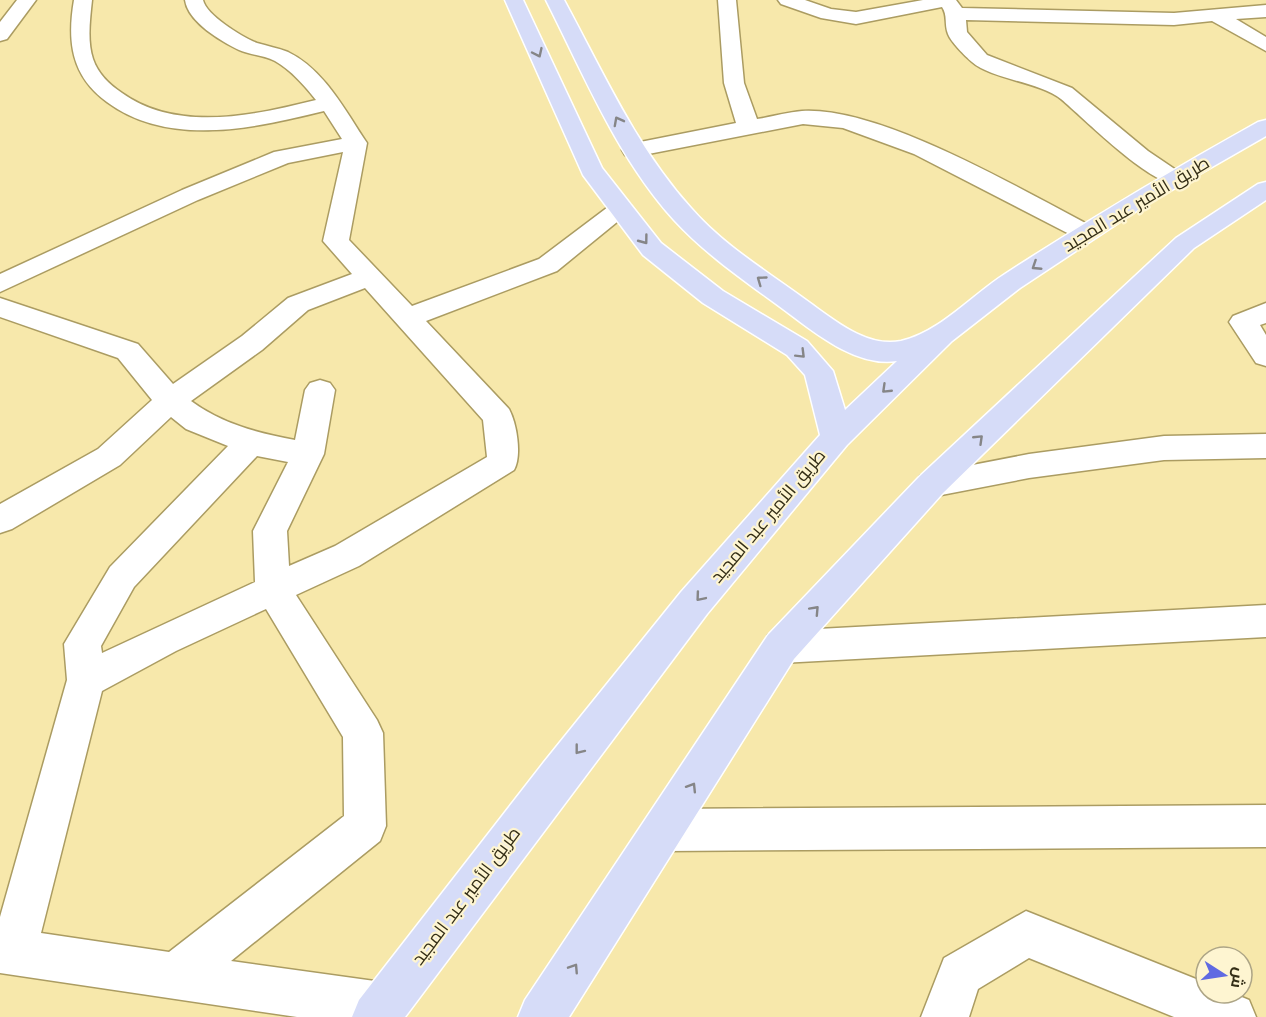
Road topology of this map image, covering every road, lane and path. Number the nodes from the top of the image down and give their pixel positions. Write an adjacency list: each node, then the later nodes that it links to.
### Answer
1 (27, 0): 13 (street)
2 (82, 0): 15 (street)
3 (194, 0): 15 (street)
4 (514, 0): 22 (main road, one-way to 22)
5 (555, 0): 19 (main road, one-way to 5)
6 (727, 0): 17 (street)
7 (787, 0): 10 (street)
8 (1191, 0): 12 (street)
9 (1245, 0): 11 (street)
10 (950, 5): 12 (street); 20 (street)
11 (1263, 12): 12 (street)
12 (1215, 15): 14 (street)
13 (0, 35)
14 (1266, 45)
15 (330, 103): 18 (street)
16 (1266, 127): 20 (main road, طريق الأمير عبد المجيد)
17 (749, 128): 19 (street); 23 (street)
18 (356, 143): 24 (street); 25 (street)
19 (633, 150): 29 (main road, one-way to 19)
20 (1174, 179): 23 (main road, طريق الأمير عبد المجيد)
21 (1266, 189): 37 (main road, one-way to 21)
22 (621, 209): 28 (street); 33 (main road, one-way to 33)
23 (1086, 233): 29 (main road, طريق الأمير عبد المجيد, one-way to 29)
24 (369, 277): 28 (street); 32 (street)
25 (0, 284)
26 (0, 307): 32 (street)
27 (1266, 312): 30 (street)
28 (407, 318): 39 (street)
29 (942, 334): 33 (main road, طريق الأمير عبد المجيد, one-way to 33)
30 (1266, 356)
31 (320, 390): 35 (street)
32 (170, 401): 34 (street); 38 (street)
33 (836, 437): 47 (main road, طريق الأمير عبد المجيد, one-way to 47)
34 (250, 443): 35 (street); 42 (street)
35 (308, 454): 39 (street)
36 (1260, 454): 37 (street)
37 (931, 485): 41 (main road, one-way to 37)
38 (0, 520)
39 (273, 590): 42 (street); 46 (street)
40 (1266, 621): 41 (street)
41 (781, 647): 44 (main road, one-way to 41)
42 (86, 680): 45 (street)
43 (1266, 826): 44 (street)
44 (666, 830): 48 (main road, one-way to 44)
45 (6, 951): 46 (street)
46 (176, 975): 47 (street)
47 (379, 1012)
48 (542, 1017)
49 (945, 1017): 50 (street)
50 (1232, 1017)

